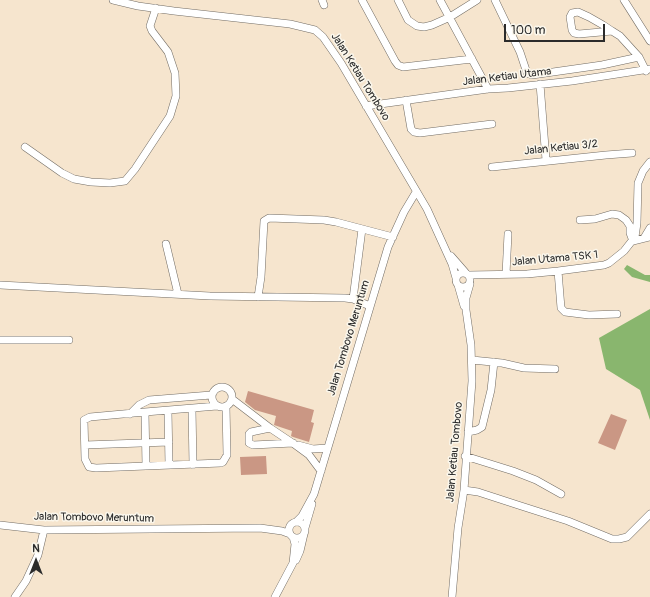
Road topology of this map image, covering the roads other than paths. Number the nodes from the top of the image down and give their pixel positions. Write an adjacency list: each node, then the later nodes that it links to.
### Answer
1 (114, 0): 8 (street, Jalan Ketiau Tombovo)
2 (362, 0): 13 (street)
3 (398, 0): 9 (street)
4 (440, 0): 9 (street)
5 (477, 0): 9 (street)
6 (494, 0): 12 (street)
7 (624, 0): 11 (street)
8 (156, 8): 18 (street, Jalan Ketiau Tombovo); 20 (street)
9 (450, 17): 13 (street)
10 (612, 30): 10 (street); 12 (street)
11 (650, 41)
12 (639, 57): 14 (street)
13 (472, 58): 16 (street)
14 (648, 70): 15 (street, Jalan Ketiau Utama)
15 (540, 84): 16 (street, Jalan Ketiau Utama); 22 (street)
16 (488, 89): 17 (street, Jalan Ketiau Utama)
17 (406, 100): 18 (street, Jalan Ketiau Utama); 19 (street)
18 (366, 106): 25 (street, Jalan Ketiau Tombovo)
19 (492, 124)
20 (25, 147)
21 (632, 153): 22 (street, Jalan Ketiau 3/2)
22 (546, 160): 24 (street, Jalan Ketiau 3/2)
23 (650, 162): 32 (street)
24 (492, 167)
25 (416, 192): 30 (street, Jalan Tombovo Meruntum); 34 (street, Jalan Ketiau Tombovo)
26 (580, 220): 32 (street)
27 (650, 228): 31 (street)
28 (362, 229): 30 (street); 43 (street); 44 (street)
29 (508, 234): 38 (street)
30 (392, 237): 45 (street, Jalan Tombovo Meruntum)
31 (647, 238): 32 (street)
32 (633, 241): 35 (street, Jalan Utama TSK 1)
33 (166, 244): 42 (street)
34 (447, 253): 36 (street, Jalan Ketiau Tombovo); 39 (street, Jalan Ketiau Tombovo)
35 (558, 271): 38 (street, Jalan Utama TSK 1); 47 (street)
36 (467, 273): 37 (street, Jalan Utama TSK 1); 39 (street); 40 (street)
37 (496, 274): 38 (street, Jalan Utama TSK 1); 40 (street)
38 (506, 274)
39 (457, 282): 40 (street); 46 (street, Jalan Ketiau Tombovo)
40 (470, 283): 46 (street, Jalan Ketiau Tombovo)
41 (0, 285): 42 (street)
42 (178, 294): 43 (street)
43 (258, 297): 44 (street)
44 (353, 299): 45 (street)
45 (370, 306): 67 (street, Jalan Tombovo Meruntum)
46 (466, 310): 50 (street, Jalan Ketiau Tombovo)
47 (617, 314)
48 (0, 340): 49 (street)
49 (69, 340)
50 (472, 360): 51 (street); 62 (street, Jalan Ketiau Tombovo)
51 (494, 362): 52 (street); 62 (street)
52 (555, 369)
53 (211, 395): 54 (street); 55 (street); 60 (street)
54 (232, 399): 56 (street); 61 (street)
55 (217, 406): 56 (street); 57 (street)
56 (226, 406): 69 (street)
57 (192, 409): 58 (street); 69 (street)
58 (168, 411): 59 (street); 64 (street)
59 (145, 412): 60 (street); 63 (street)
60 (130, 414): 66 (street)
61 (270, 428): 65 (street); 65 (street)
62 (468, 432): 68 (street, Jalan Ketiau Tombovo)
63 (146, 442): 64 (street); 66 (street); 71 (street)
64 (169, 442): 70 (street)
65 (294, 443): 67 (street); 72 (street)
66 (85, 444): 71 (street)
67 (327, 448): 72 (street, Jalan Tombovo Meruntum)
68 (466, 456): 73 (street, Jalan Ketiau Tombovo); 75 (street)
69 (193, 464): 70 (street)
70 (169, 465): 71 (street)
71 (146, 466)
72 (321, 471): 74 (street, Jalan Tombovo Meruntum)
73 (464, 490): 76 (street); 86 (street, Jalan Ketiau Tombovo)
74 (314, 494): 77 (street, Jalan Tombovo Meruntum); 81 (street, Jalan Tombovo Meruntum)
75 (561, 494)
76 (650, 514)
77 (294, 523): 79 (street, Jalan Tombovo Meruntum); 81 (street); 82 (street)
78 (0, 525): 80 (street, Jalan Tombovo Meruntum)
79 (260, 528): 80 (street, Jalan Tombovo Meruntum); 82 (street, Jalan Tombovo Meruntum)
80 (44, 530): 84 (street)
81 (304, 531): 82 (street); 83 (street, Jalan Tombovo Meruntum)
82 (292, 535): 83 (street)
83 (293, 563): 85 (street, Jalan Tombovo Meruntum)
84 (15, 597)
85 (275, 597)
86 (452, 597)

